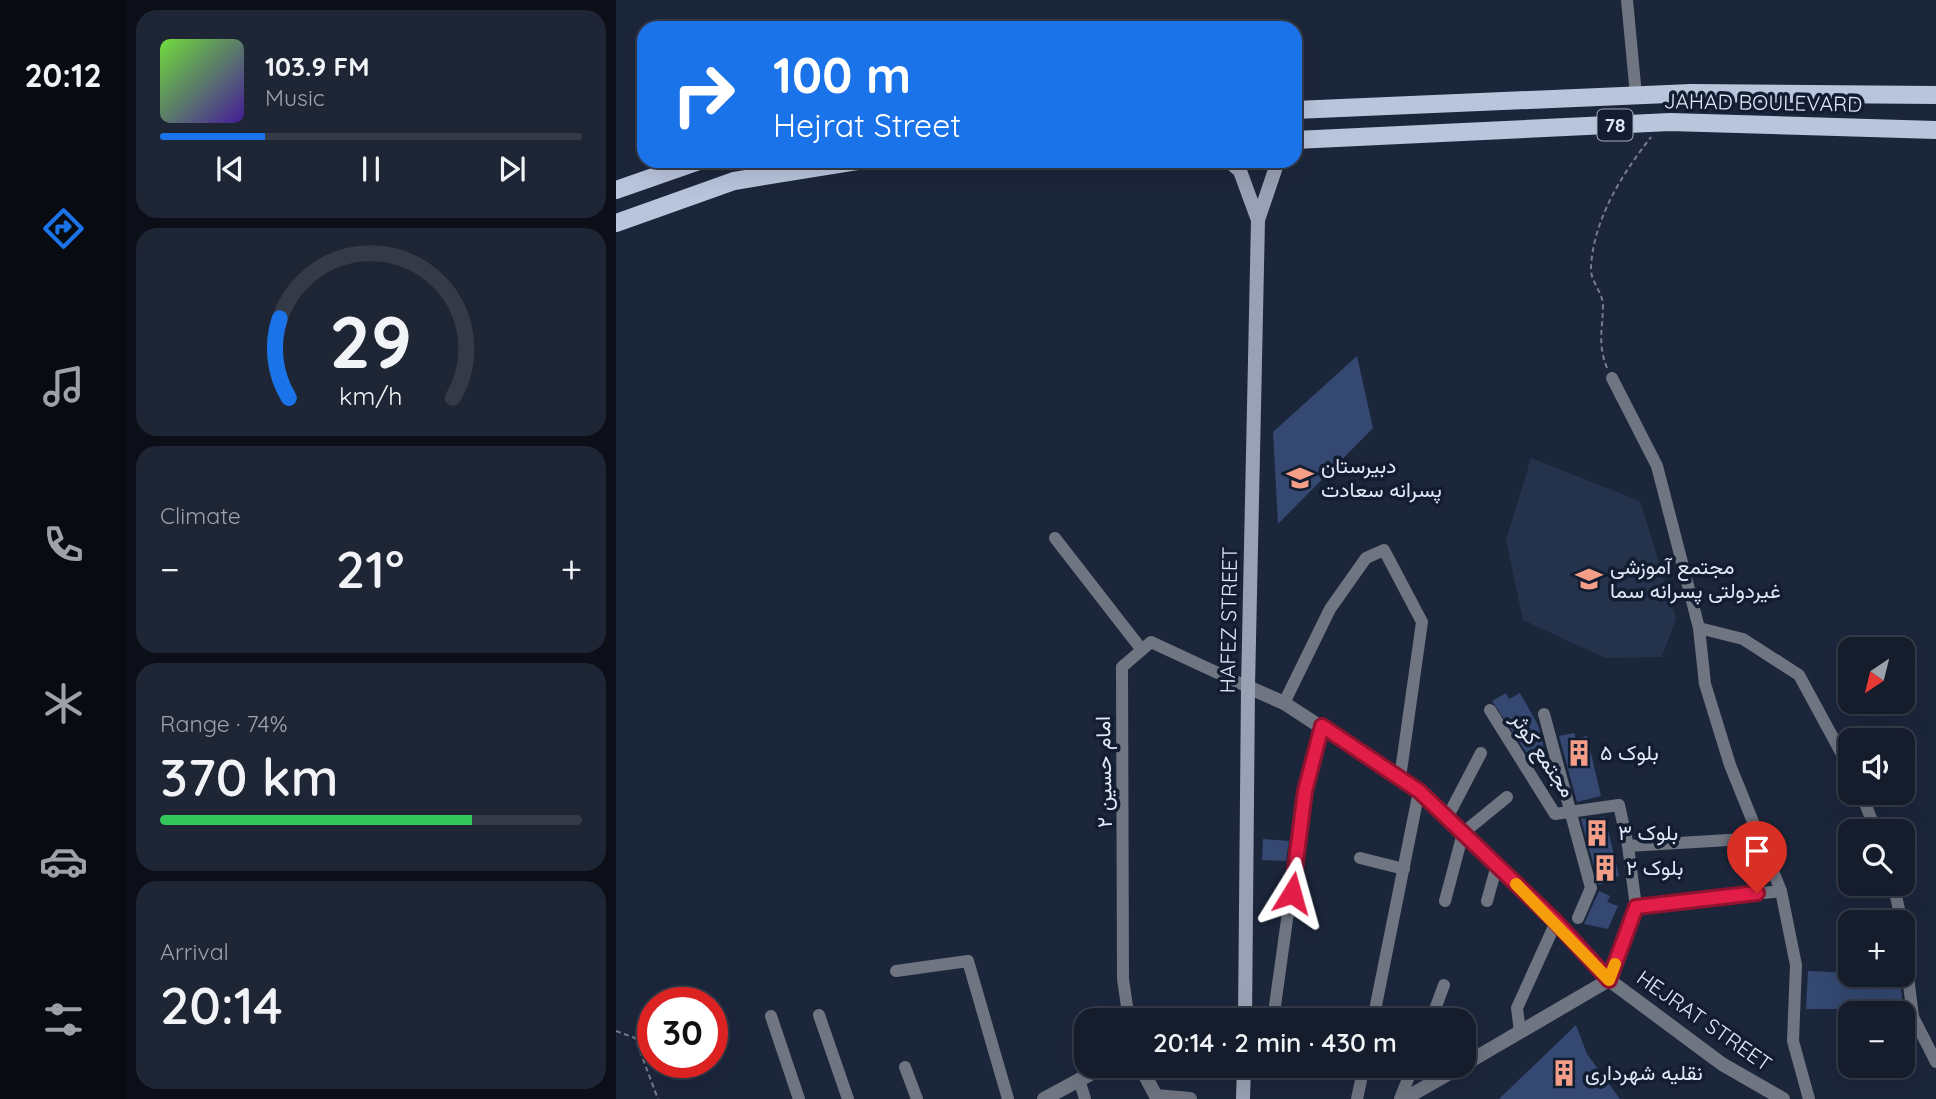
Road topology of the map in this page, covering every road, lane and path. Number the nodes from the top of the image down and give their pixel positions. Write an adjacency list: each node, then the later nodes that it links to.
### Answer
1 (1628, 0): 2 (street)
2 (1636, 95): 3 (main road, JAHAD BOULEVARD / 78); 4 (main road, JAHAD BOULEVARD / 78)
3 (1936, 95)
4 (1302, 110)
5 (1936, 130): 7 (main road, JAHAD BOULEVARD / 78)
6 (1651, 137): 15 (path)
7 (1302, 141)
8 (679, 168): 12 (main road)
9 (814, 168): 14 (main road)
10 (1237, 168): 13 (main road)
11 (1276, 168): 13 (main road)
12 (616, 190)
13 (1258, 220): 19 (main road, HAFEZ STREET)
14 (616, 223)
15 (1612, 378): 17 (street)
16 (1055, 538): 18 (street)
17 (1699, 628): 24 (street); 32 (street)
18 (1142, 650): 19 (street); 47 (street, امام حسین ۲)
19 (1248, 687): 20 (street, HEJRAT STREET); 48 (main road, HAFEZ STREET)
20 (1284, 703): 23 (street, HEJRAT STREET); 26 (street)
21 (1490, 710): 29 (street, مجتمع کوثر)
22 (1544, 714): 29 (street, مجتمع کوثر)
23 (1322, 726): 26 (street, HEJRAT STREET); 49 (street)
24 (1838, 747)
25 (1481, 753): 30 (street)
26 (1400, 778): 27 (street, HEJRAT STREET)
27 (1419, 791): 30 (street, HEJRAT STREET); 36 (street)
28 (1507, 797): 31 (street)
29 (1568, 813): 33 (street, مجتمع کوثر); 41 (street, مجتمع کوثر)
30 (1447, 818): 31 (street, HEJRAT STREET)
31 (1463, 833): 35 (street, HEJRAT STREET); 38 (street)
32 (1762, 838): 33 (street); 37 (street)
33 (1628, 846): 40 (street)
34 (1360, 858): 36 (street)
35 (1497, 865): 39 (street); 42 (street, HEJRAT STREET)
36 (1404, 869): 50 (street)
37 (1781, 891): 40 (street); 78 (street)
38 (1445, 901)
39 (1487, 901)
40 (1636, 907): 44 (street)
41 (1578, 918)
42 (1556, 922): 44 (street, HEJRAT STREET); 55 (street)
43 (896, 971): 70 (street)
44 (1609, 980): 55 (street); 77 (street, HEJRAT STREET)
45 (1444, 985): 51 (street)
46 (1909, 987): 57 (street)
47 (1127, 1008)
48 (1245, 1008)
49 (1275, 1008)
50 (1375, 1008)
51 (1435, 1008)
52 (820, 1015): 68 (street)
53 (772, 1016): 67 (street)
54 (616, 1031): 66 (path)
55 (1520, 1032): 56 (street)
56 (1476, 1057)
57 (1936, 1062)
58 (905, 1067): 69 (street)
59 (1146, 1078): 65 (street)
60 (1244, 1078): 74 (main road)
61 (1361, 1078): 75 (street)
62 (1409, 1078): 76 (street)
63 (1440, 1078): 76 (street)
64 (1079, 1079): 71 (street); 72 (street)
65 (1156, 1098): 73 (street)
66 (658, 1099)
67 (799, 1099)
68 (848, 1099)
69 (917, 1099)
70 (1008, 1099)
71 (1044, 1099)
72 (1085, 1099)
73 (1190, 1099)
74 (1243, 1099)
75 (1357, 1099)
76 (1402, 1099)
77 (1783, 1099)
78 (1809, 1099)

